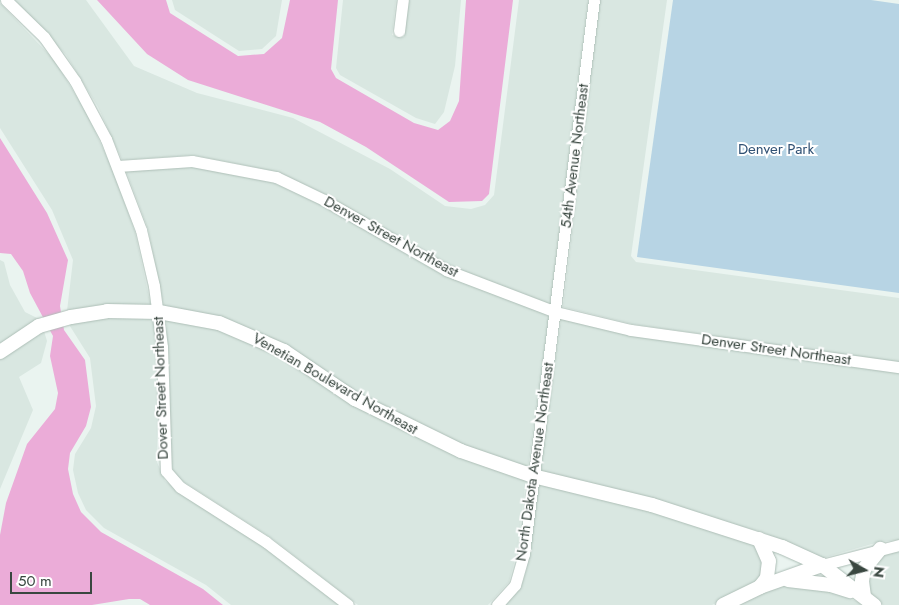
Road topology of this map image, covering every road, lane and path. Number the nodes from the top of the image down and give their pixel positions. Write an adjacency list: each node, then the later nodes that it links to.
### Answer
1 (6, 0): 5 (street, Dover Street Northeast)
2 (403, 0): 4 (street)
3 (594, 0): 7 (street, 54th Avenue Northeast)
4 (399, 31)
5 (118, 166): 6 (street, Dover Street Northeast); 7 (street, Denver Street Northeast)
6 (159, 312): 8 (street, Venetian Boulevard Northeast); 10 (street, Venetian Boulevard Northeast); 18 (street, Dover Street Northeast)
7 (556, 312): 9 (street, Denver Street Northeast); 10 (street, North Dakota Avenue Northeast)
8 (0, 352)
9 (899, 368)
10 (533, 476): 11 (street, Venetian Boulevard Northeast); 19 (street, North Dakota Avenue Northeast)
11 (759, 540): 14 (street, Venetian Boulevard Northeast); 16 (street)
12 (899, 546): 13 (street)
13 (880, 549): 14 (street); 17 (street)
14 (822, 565): 15 (street); 17 (street, Venetian Boulevard Northeast)
15 (781, 580): 16 (street); 17 (street)
16 (760, 587): 20 (street)
17 (869, 601)
18 (348, 605)
19 (497, 605)
20 (723, 605)

